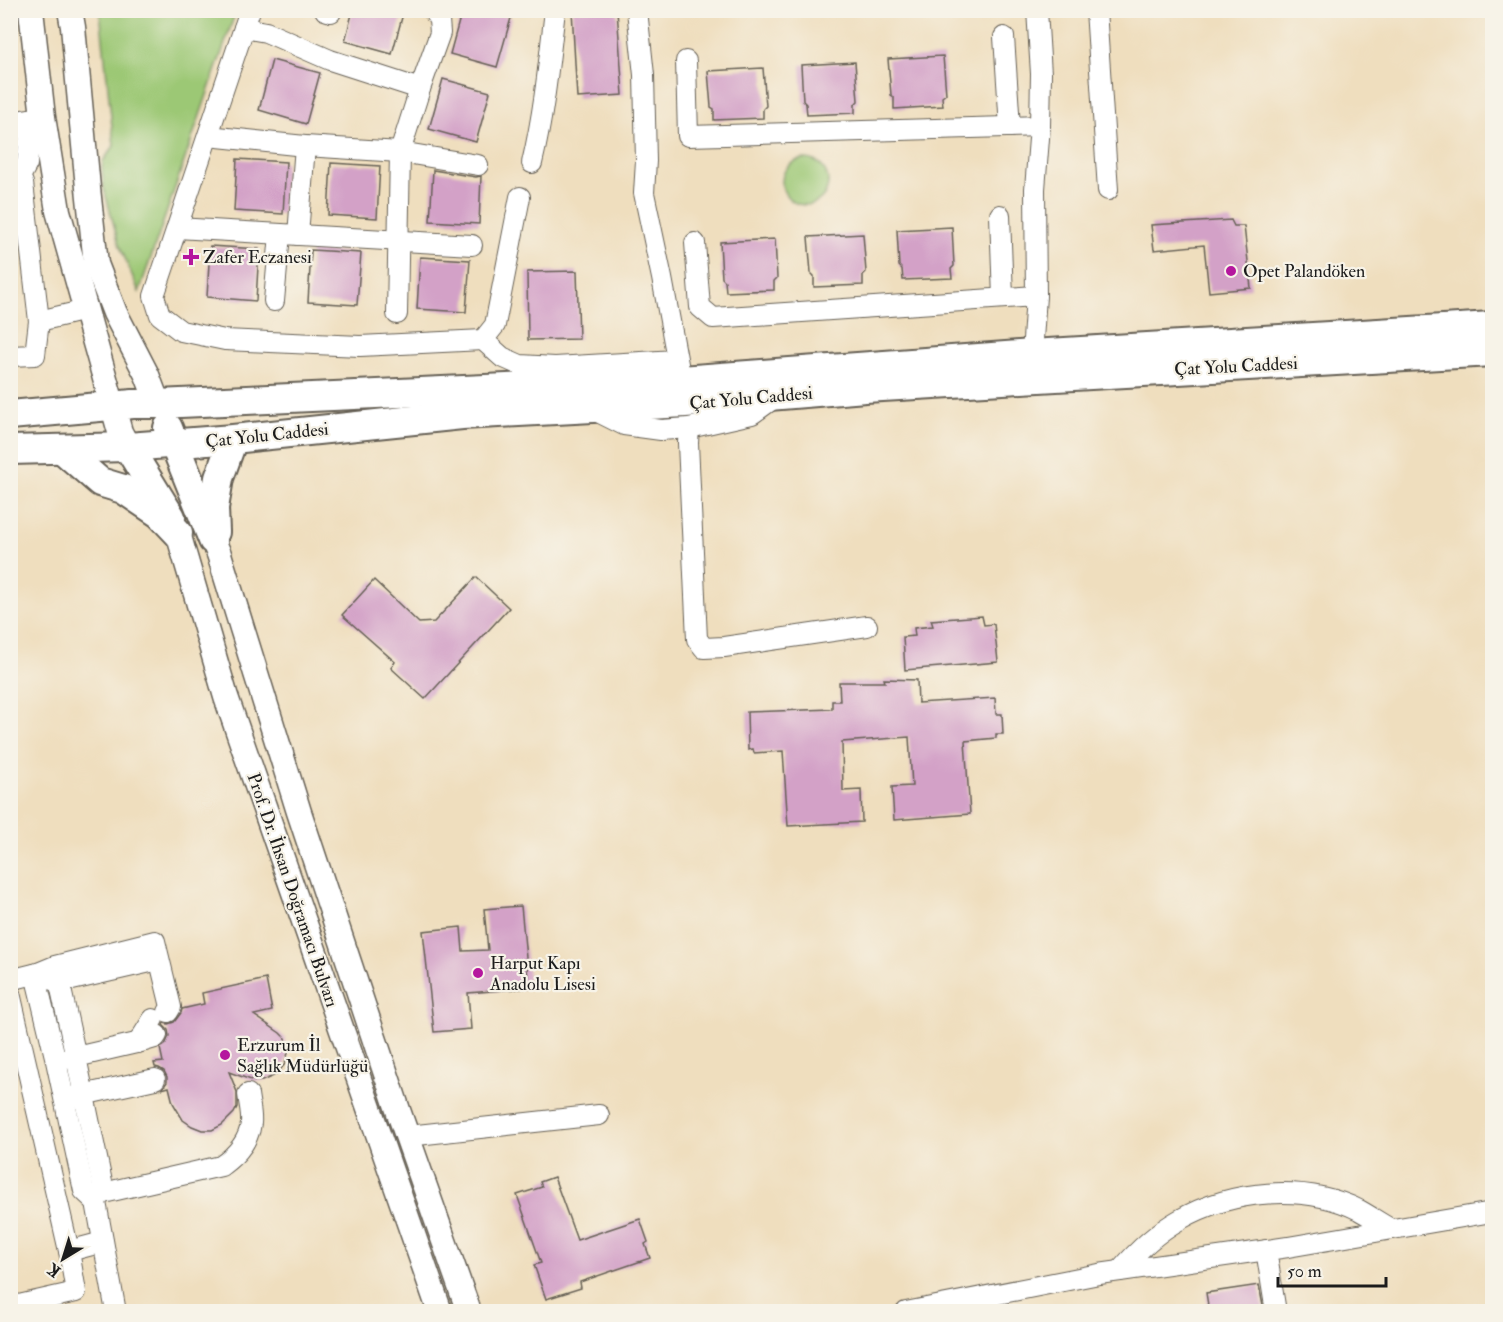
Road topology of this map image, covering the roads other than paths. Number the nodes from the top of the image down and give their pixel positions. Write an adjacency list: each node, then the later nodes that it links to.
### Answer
1 (31, 10): 12 (main road)
2 (70, 10): 43 (main road)
3 (433, 10): 11 (street)
4 (555, 10): 19 (street)
5 (637, 10): 41 (street)
6 (1037, 10): 14 (street)
7 (1096, 10): 22 (street)
8 (247, 19): 11 (street); 16 (street)
9 (1004, 37): 15 (street)
10 (686, 61): 15 (street)
11 (420, 89): 18 (street)
12 (37, 118): 13 (street); 21 (street); 33 (main road)
13 (10, 122)
14 (1040, 126): 15 (street); 30 (street)
15 (1010, 127)
16 (208, 136): 17 (street); 25 (street)
17 (304, 146): 18 (street); 26 (street)
18 (400, 152): 20 (street); 27 (street)
19 (532, 163)
20 (478, 165)
21 (16, 172): 35 (street)
22 (1108, 190)
23 (520, 197): 37 (street)
24 (1000, 215): 31 (street)
25 (177, 228): 26 (street); 37 (street)
26 (289, 235): 27 (street); 32 (street)
27 (399, 241): 29 (street); 34 (street)
28 (695, 243): 31 (street)
29 (471, 245)
30 (1036, 296): 31 (street); 39 (street)
31 (1003, 298)
32 (274, 301)
33 (86, 310): 35 (street); 44 (main road)
34 (397, 314)
35 (39, 321): 40 (street)
36 (1492, 326): 39 (highway, Çat Yolu Caddesi)
37 (483, 340): 41 (street)
38 (1492, 352): 42 (highway, Çat Yolu Caddesi)
39 (1032, 354): 41 (highway, Çat Yolu Caddesi)
40 (10, 356)
41 (679, 370): 43 (highway, Çat Yolu Caddesi)
42 (778, 395): 45 (highway, Çat Yolu Caddesi); 47 (street)
43 (158, 404): 44 (highway, Çat Yolu Caddesi); 49 (highway)
44 (112, 406): 46 (highway, Çat Yolu Caddesi); 50 (main road)
45 (590, 408): 47 (street); 48 (highway, Çat Yolu Caddesi)
46 (10, 415)
47 (689, 428): 55 (street)
48 (233, 439): 49 (highway, Çat Yolu Caddesi); 54 (highway)
49 (174, 444): 50 (highway, Çat Yolu Caddesi); 54 (highway)
50 (128, 447): 51 (highway, Çat Yolu Caddesi); 53 (highway)
51 (62, 448): 52 (highway, Çat Yolu Caddesi); 53 (highway)
52 (10, 450)
53 (178, 533): 76 (main road, Prof. Dr. İhsan Doğramacı Bulvarı)
54 (213, 540): 66 (main road, Prof. Dr. İhsan Doğramacı Bulvarı)
55 (867, 626)
56 (47, 974): 57 (street); 59 (street); 59 (street); 60 (street)
57 (10, 980)
58 (10, 993): 72 (street)
59 (76, 1057): 60 (street); 63 (street)
60 (56, 1061): 64 (street)
61 (155, 1079): 63 (street)
62 (248, 1094): 67 (street)
63 (84, 1095): 64 (street); 67 (street)
64 (64, 1099): 67 (street)
65 (599, 1115): 66 (street)
66 (408, 1136): 77 (main road, Prof. Dr. İhsan Doğramacı Bulvarı)
67 (97, 1198): 70 (street)
68 (1492, 1212): 69 (street)
69 (1390, 1229): 71 (street); 73 (street)
70 (103, 1242): 72 (street); 75 (street)
71 (1266, 1250): 73 (street); 79 (street)
72 (69, 1251): 74 (street)
73 (1120, 1271): 78 (street)
74 (10, 1307)
75 (116, 1311)
76 (440, 1311)
77 (469, 1311)
78 (906, 1311)
79 (1276, 1311)

